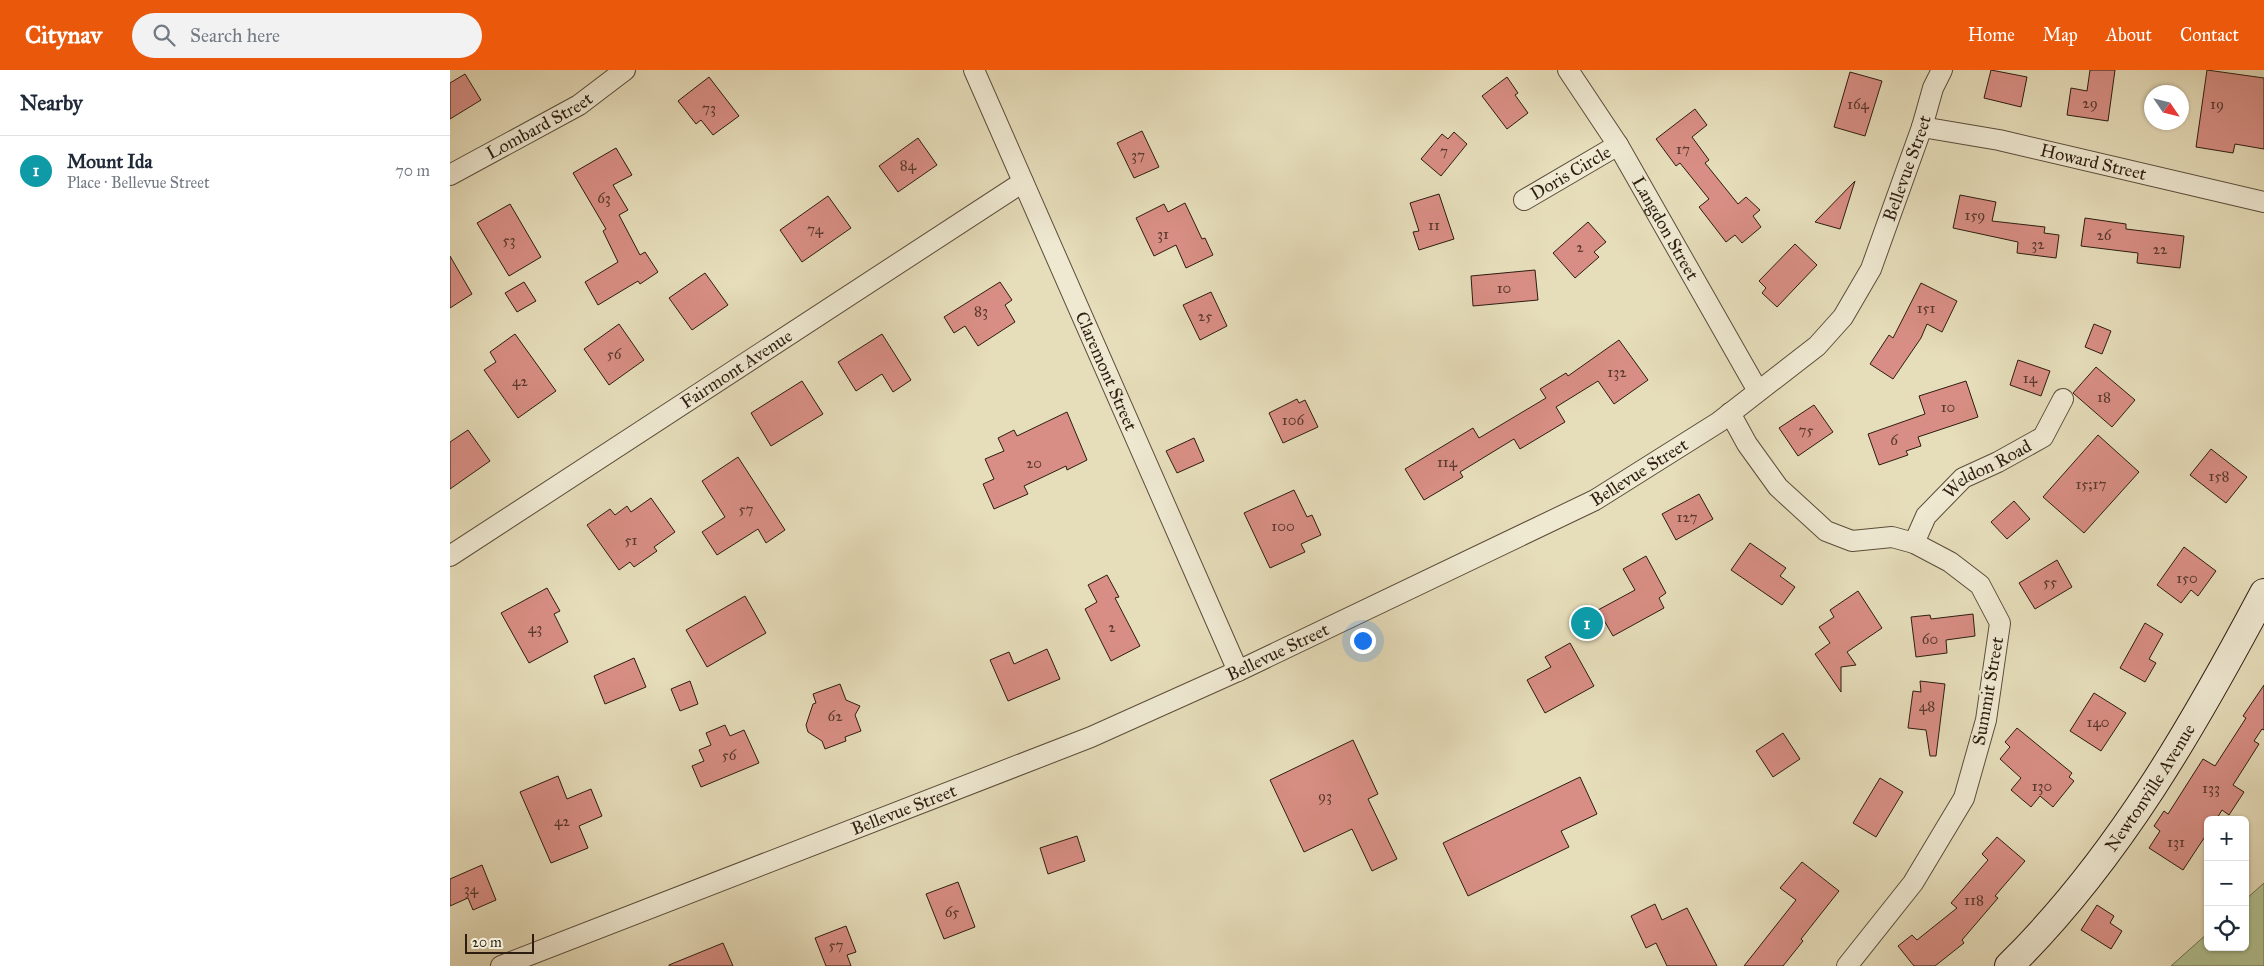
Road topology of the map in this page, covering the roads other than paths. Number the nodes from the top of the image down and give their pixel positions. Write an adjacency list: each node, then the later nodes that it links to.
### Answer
1 (625, 70): 7 (street, Lombard Street)
2 (974, 70): 8 (street, Claremont Street)
3 (1942, 70): 5 (street, Bellevue Street)
4 (1574, 73): 6 (street, Langdon Street)
5 (1922, 127): 10 (street, Howard Street); 11 (street, Bellevue Street)
6 (1618, 145): 9 (street, Doris Circle); 11 (street, Langdon Street)
7 (450, 175)
8 (1023, 182): 15 (street, Fairmont Avenue); 17 (street, Claremont Street)
9 (1524, 200)
10 (2264, 202)
11 (1758, 391): 13 (street, Bellevue Street)
12 (2063, 399): 14 (street, Weldon Road)
13 (1730, 413): 14 (street, Summit Street); 17 (street, Bellevue Street)
14 (1914, 543): 19 (street, Summit Street)
15 (450, 556)
16 (2264, 593): 20 (main road, Newtonville Avenue)
17 (1238, 671): 18 (street, Bellevue Street)
18 (501, 966)
19 (1847, 966)
20 (2009, 966)

